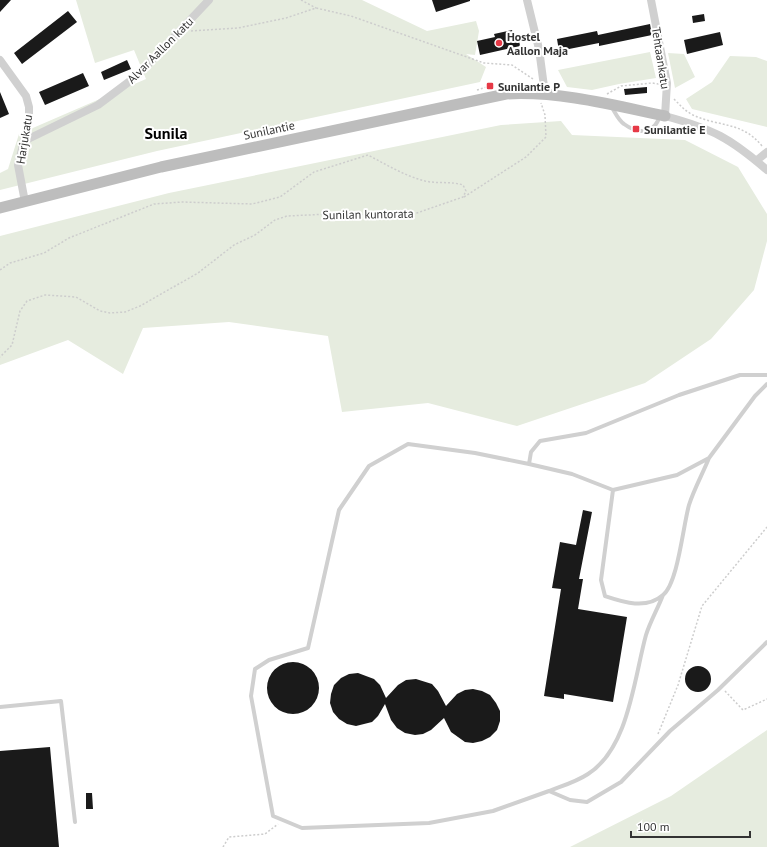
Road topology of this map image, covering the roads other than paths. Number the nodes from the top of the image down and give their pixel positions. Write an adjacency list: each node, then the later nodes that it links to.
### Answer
1 (209, 0): 8 (street, Alvar Aallon katu)
2 (527, 0): 5 (street)
3 (651, 0): 7 (street, Tehtaankatu)
4 (0, 60): 8 (street, Harjukatu)
5 (542, 94): 6 (street, Sunilantie); 12 (street, Sunilantie)
6 (610, 104): 7 (street, Sunilantie); 7 (lane)
7 (663, 115): 10 (street)
8 (24, 141): 12 (street, Harjukatu)
9 (767, 152): 10 (street)
10 (756, 161): 11 (street)
11 (767, 170)
12 (25, 202): 13 (street, Sunilantie)
13 (0, 208)
14 (767, 375): 17 (lane)
15 (767, 384): 16 (lane)
16 (710, 458): 18 (lane); 19 (lane)
17 (529, 464): 18 (lane); 22 (lane)
18 (613, 490): 19 (lane)
19 (663, 595): 22 (lane)
20 (767, 642): 22 (lane)
21 (0, 707): 23 (lane)
22 (549, 791)
23 (75, 822)

